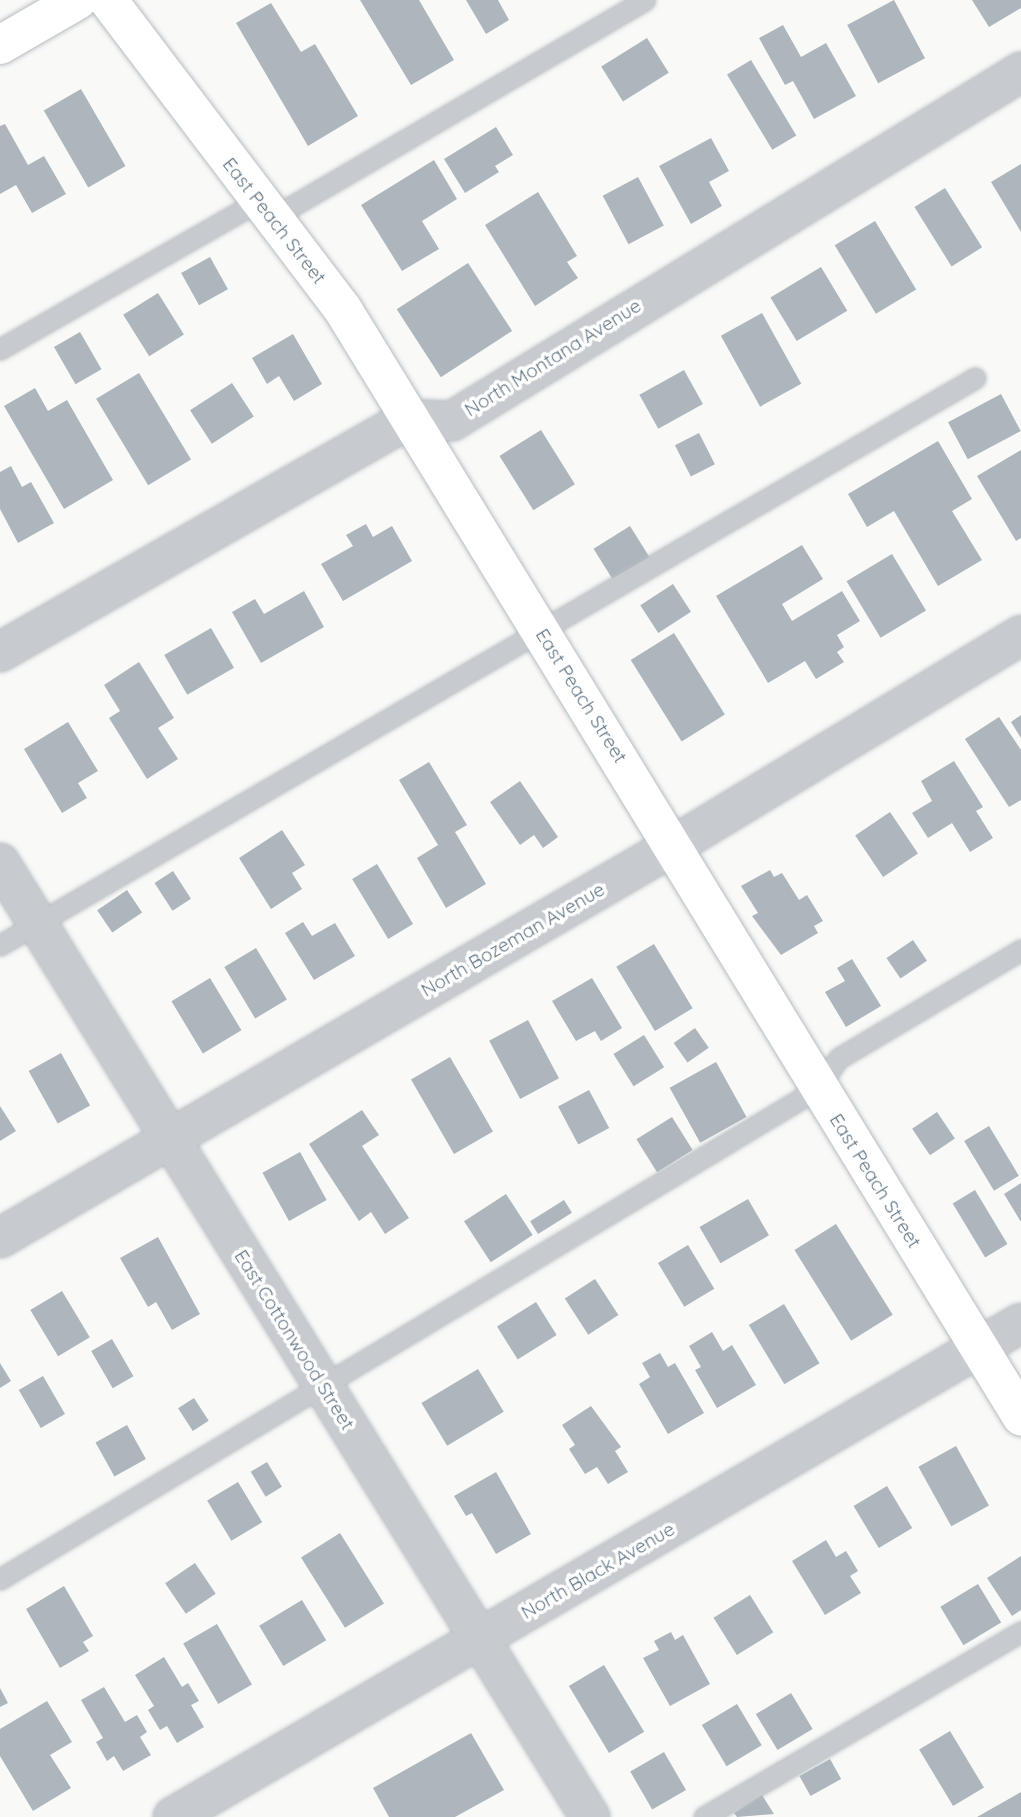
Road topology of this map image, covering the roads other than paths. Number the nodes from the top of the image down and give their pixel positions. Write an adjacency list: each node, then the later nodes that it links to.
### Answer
1 (78, 0): 4 (main road)
2 (108, 0): 6 (main road, East Peach Street)
3 (645, 0): 6 (lane)
4 (0, 45)
5 (1021, 72): 9 (street, North Montana Avenue)
6 (263, 210): 7 (lane); 9 (main road, East Peach Street)
7 (0, 349)
8 (975, 378): 10 (lane)
9 (409, 419): 10 (main road, East Peach Street); 12 (street)
10 (541, 632): 13 (main road, East Peach Street); 15 (lane)
11 (1021, 635): 13 (street, North Bozeman Avenue)
12 (0, 652)
13 (673, 846): 18 (main road, East Peach Street); 19 (street, North Bozeman Avenue)
14 (0, 863): 15 (street, East Cottonwood Street)
15 (37, 923): 16 (lane); 19 (street, East Cottonwood Street)
16 (0, 945)
17 (1021, 950): 18 (lane)
18 (817, 1090): 22 (main road, East Peach Street); 23 (lane)
19 (170, 1140): 20 (street, North Bozeman Avenue); 23 (street, East Cottonwood Street)
20 (0, 1238)
21 (1021, 1322): 22 (street, North Black Avenue)
22 (979, 1349): 24 (main road, East Peach Street); 27 (street, North Black Avenue)
23 (324, 1388): 25 (lane); 27 (street, East Cottonwood Street)
24 (1021, 1416)
25 (0, 1579)
26 (1021, 1632): 30 (lane)
27 (480, 1640): 28 (street, North Black Avenue); 29 (street, East Cottonwood Street)
28 (173, 1817)
29 (590, 1817)
30 (704, 1817)

